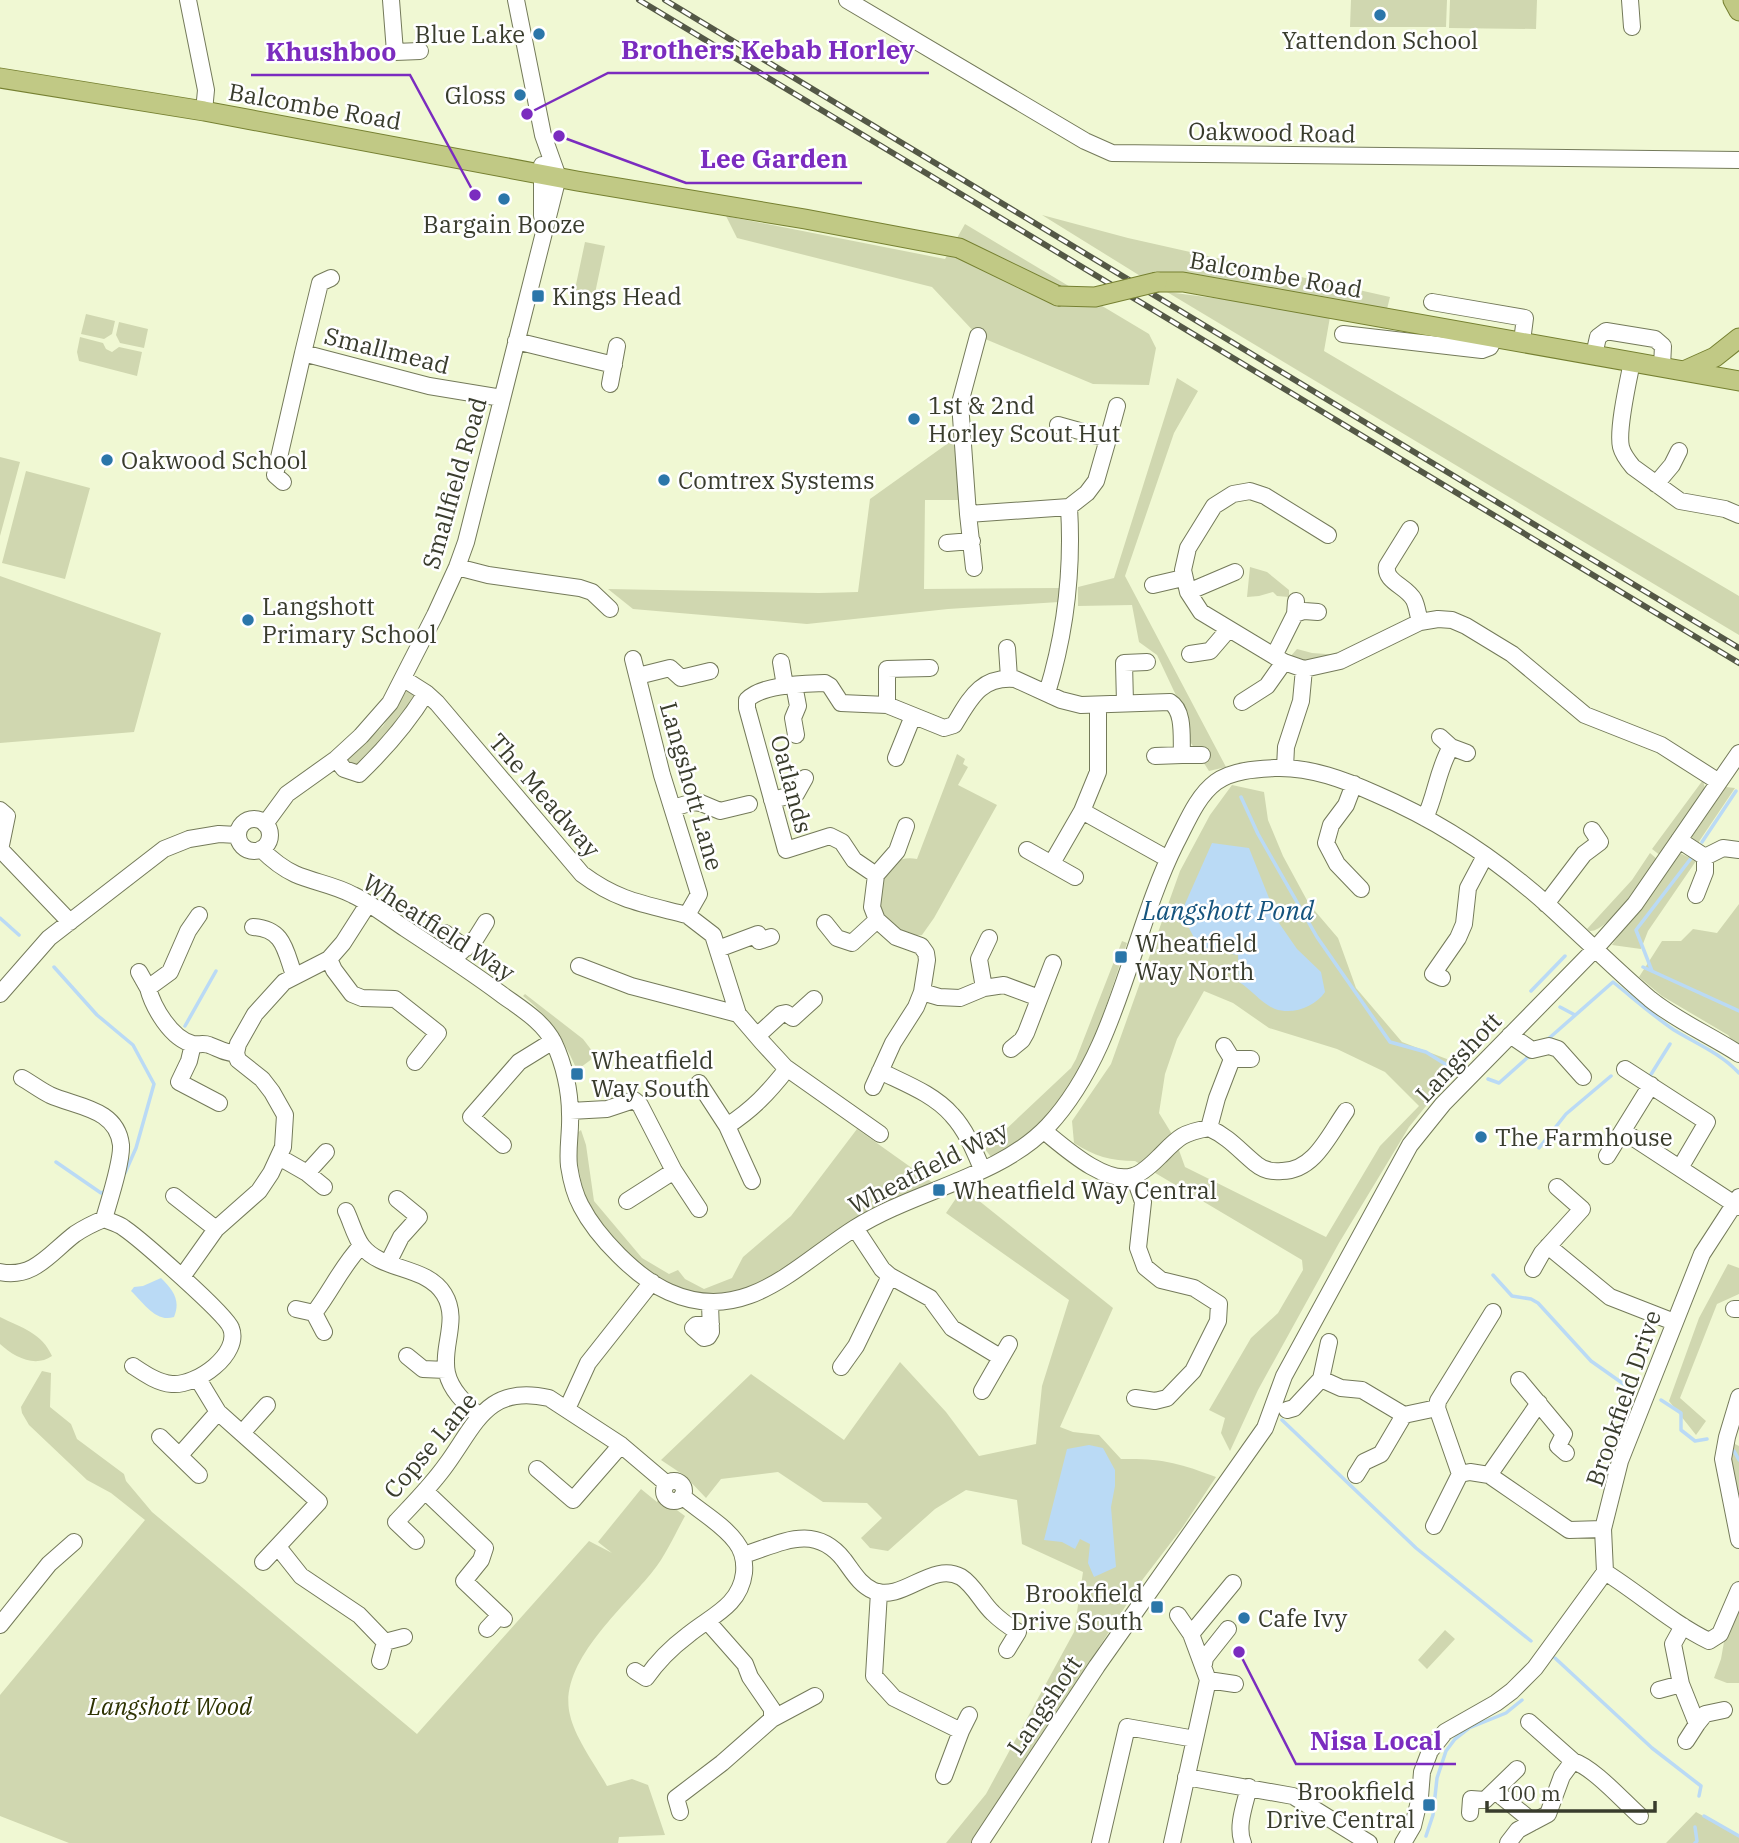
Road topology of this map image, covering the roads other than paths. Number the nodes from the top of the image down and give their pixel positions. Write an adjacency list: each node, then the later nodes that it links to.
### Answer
1 (188, 0): 11 (street)
2 (391, 0): 9 (street)
3 (516, 0): 13 (street)
4 (1630, 0): 8 (street)
5 (1733, 0): 7 (main road)
6 (855, 2): 12 (street, Oakwood Road)
7 (1739, 11)
8 (1632, 27)
9 (420, 51)
10 (0, 78): 11 (main road, Balcombe Road)
11 (204, 111): 13 (main road, Balcombe Road)
12 (1739, 160)
13 (550, 176): 18 (main road, Balcombe Road, bridge); 20 (street, Smallfield Road)
14 (326, 280): 23 (street, Smallmead)
15 (1432, 302): 21 (street)
16 (1343, 334): 18 (street)
17 (978, 336): 40 (street)
18 (1495, 337): 21 (main road, Balcombe Road)
19 (1739, 338): 25 (main road)
20 (516, 341): 27 (street); 32 (street, Smallfield Road)
21 (1522, 341): 24 (main road, Balcombe Road)
22 (617, 346): 27 (street)
23 (303, 353): 32 (street, Smallmead); 37 (street, Smallmead)
24 (1594, 355): 26 (main road, Balcombe Road); 28 (street)
25 (1715, 357): 29 (main road); 30 (main road)
26 (1632, 362): 28 (main road, Balcombe Road); 38 (street)
27 (614, 365): 31 (street)
28 (1662, 366): 29 (main road, Balcombe Road)
29 (1686, 370): 30 (main road, Balcombe Road)
30 (1730, 379)
31 (610, 384)
32 (502, 398): 46 (street, Smallfield Road)
33 (1117, 406): 35 (street)
34 (1058, 425): 35 (street)
35 (1108, 439): 39 (street)
36 (1679, 450): 38 (street)
37 (279, 479)
38 (1656, 484): 41 (street)
39 (1069, 507): 40 (street); 69 (street)
40 (968, 514): 44 (street)
41 (1739, 515)
42 (1410, 529): 53 (street)
43 (1328, 535): 50 (street)
44 (972, 541): 45 (street); 47 (street)
45 (947, 543)
46 (457, 567): 51 (street); 65 (street, Smallfield Road)
47 (974, 568)
48 (1235, 572): 50 (street)
49 (1153, 585): 50 (street)
50 (1186, 585): 54 (street)
51 (610, 609)
52 (1318, 612): 58 (street)
53 (1420, 622): 62 (street); 85 (street)
54 (1228, 630): 56 (street); 58 (street)
55 (1007, 648): 66 (street)
56 (1190, 654)
57 (633, 659): 64 (street, Langshott Lane)
58 (1279, 659): 62 (street); 70 (street)
59 (781, 662): 67 (street)
60 (1147, 662): 71 (street)
61 (930, 668): 72 (street)
62 (1304, 669): 83 (street)
63 (710, 671): 64 (street)
64 (638, 676): 89 (street, Langshott Lane)
65 (404, 678): 68 (street, The Meadway); 82 (street, Smallfield Road)
66 (1009, 678): 69 (street); 74 (street)
67 (790, 685): 72 (street); 75 (street); 87 (street, Oatlands)
68 (426, 693): 82 (street); 113 (street, The Meadway)
69 (1047, 693): 73 (street)
70 (1242, 702)
71 (1125, 703): 73 (street); 78 (street)
72 (887, 705): 74 (street)
73 (1098, 705): 91 (street)
74 (913, 716): 81 (street)
75 (796, 735)
76 (1467, 753): 92 (street)
77 (1739, 753): 85 (street, Langshott)
78 (1182, 755): 79 (street); 80 (street)
79 (1202, 755)
80 (1155, 756)
81 (896, 758)
82 (336, 759): 93 (street, Smallfield Road)
83 (1285, 768): 86 (street, Wheatfield Way); 104 (street, Wheatfield Way)
84 (805, 778): 87 (street)
85 (1719, 782): 97 (street, Langshott)
86 (1354, 784): 92 (street, Wheatfield Way); 108 (street)
87 (772, 800): 106 (street, Oatlands)
88 (749, 804): 89 (street)
89 (673, 808): 113 (street, Langshott Lane)
90 (0, 810): 98 (street)
91 (1082, 811): 104 (street); 105 (street)
92 (1425, 818): 102 (street, Wheatfield Way)
93 (265, 824): 96 (street); 99 (street)
94 (906, 826): 106 (street)
95 (1592, 830): 111 (street)
96 (237, 835): 99 (street); 115 (street)
97 (1679, 840): 103 (street); 124 (street, Langshott)
98 (0, 849): 115 (street)
99 (261, 849): 110 (street, Wheatfield Way)
100 (1027, 850): 105 (street)
101 (1739, 850): 103 (street)
102 (1485, 856): 111 (street, Wheatfield Way); 131 (street)
103 (1705, 857): 109 (street)
104 (1168, 859): 161 (street, Wheatfield Way)
105 (1052, 863): 107 (street)
106 (876, 875): 114 (street)
107 (1075, 877)
108 (1360, 890)
109 (1696, 895)
110 (368, 904): 125 (street); 126 (street, Wheatfield Way)
111 (1546, 904): 124 (street, Wheatfield Way)
112 (199, 915): 132 (street)
113 (687, 915): 123 (street)
114 (877, 920): 117 (street); 134 (street)
115 (70, 922): 135 (street)
116 (486, 922): 122 (street)
117 (825, 923)
118 (253, 928): 130 (street)
119 (445, 933): 122 (street)
120 (771, 937): 123 (street)
121 (989, 939): 133 (street)
122 (466, 948): 126 (street)
123 (718, 949): 138 (street)
124 (1595, 949): 139 (street, Langshott); 145 (street, Wheatfield Way)
125 (329, 959): 130 (street); 147 (street)
126 (453, 959): 141 (street, Wheatfield Way)
127 (1053, 962): 136 (street)
128 (579, 966): 138 (street)
129 (139, 972): 132 (street)
130 (295, 975): 144 (street)
131 (1434, 975)
132 (148, 988): 142 (street)
133 (984, 988): 134 (street); 136 (street)
134 (922, 992): 150 (street)
135 (0, 994)
136 (1039, 998): 143 (street)
137 (814, 999): 140 (street)
138 (738, 1014): 140 (street)
139 (1510, 1034): 152 (street); 278 (street, Langshott)
140 (757, 1036): 148 (street)
141 (553, 1041): 157 (street, Wheatfield Way); 164 (street)
142 (193, 1044): 144 (street); 156 (street)
143 (1011, 1049)
144 (236, 1053): 167 (street)
145 (1739, 1054)
146 (1251, 1059): 160 (street)
147 (415, 1062)
148 (787, 1069): 159 (street); 163 (street)
149 (1625, 1069): 154 (street)
150 (880, 1070): 155 (street); 169 (street)
151 (22, 1077): 182 (street)
152 (1583, 1077)
153 (699, 1083): 159 (street)
154 (1651, 1085): 162 (street); 168 (street)
155 (873, 1087)
156 (219, 1103)
157 (570, 1111): 170 (street); 192 (street, Wheatfield Way)
158 (1346, 1111): 160 (street)
159 (727, 1126): 173 (street)
160 (1209, 1128): 172 (street)
161 (1044, 1131): 169 (street, Wheatfield Way); 172 (street)
162 (1623, 1131): 166 (street); 168 (street)
163 (880, 1134)
164 (503, 1145)
165 (326, 1152): 171 (street)
166 (1607, 1156)
167 (279, 1157): 171 (street); 184 (street)
168 (1680, 1168): 179 (street)
169 (982, 1169): 183 (street, Wheatfield Way)
170 (674, 1171): 178 (street); 180 (street)
171 (307, 1173): 174 (street)
172 (1134, 1176): 210 (street)
173 (752, 1181)
174 (324, 1187)
175 (1557, 1187): 186 (street)
176 (173, 1196): 184 (street)
177 (397, 1199): 187 (street)
178 (626, 1201)
179 (1737, 1203): 197 (street, Brookfield Drive)
180 (699, 1209)
181 (346, 1211): 185 (street)
182 (104, 1219): 189 (street); 191 (street)
183 (855, 1228): 190 (street); 193 (street, Wheatfield Way)
184 (216, 1229): 191 (street)
185 (362, 1246): 187 (street); 196 (street)
186 (1548, 1246): 188 (street); 197 (street)
187 (388, 1263): 203 (street)
188 (1533, 1269)
189 (0, 1272)
190 (890, 1276): 204 (street); 208 (street)
191 (182, 1278): 205 (street)
192 (652, 1282): 193 (street, Wheatfield Way); 214 (street)
193 (710, 1304): 198 (street)
194 (296, 1309): 196 (street)
195 (1493, 1312): 213 (street)
196 (314, 1314): 199 (street)
197 (1674, 1322): 231 (street, Brookfield Drive)
198 (711, 1324)
199 (324, 1332)
200 (1329, 1342): 206 (street)
201 (407, 1356): 203 (street)
202 (133, 1367): 205 (street)
203 (446, 1370): 218 (street)
204 (857, 1375)
205 (198, 1379): 216 (street)
206 (1321, 1379): 215 (street); 217 (street)
207 (1519, 1380): 211 (street)
208 (982, 1391)
209 (1739, 1397): 232 (street)
210 (1135, 1398)
211 (1539, 1403): 222 (street); 228 (street)
212 (267, 1405): 219 (street)
213 (1437, 1408): 217 (street); 225 (street)
214 (567, 1409): 218 (street, Copse Lane); 221 (street, Copse Lane)
215 (1287, 1410)
216 (218, 1412): 219 (street); 223 (street)
217 (1404, 1415): 227 (street)
218 (479, 1416): 229 (street, Copse Lane)
219 (242, 1433): 235 (street)
220 (160, 1437): 223 (street)
221 (621, 1445): 224 (street); 236 (street, Copse Lane)
222 (1566, 1453)
223 (180, 1455): 226 (street)
224 (537, 1469)
225 (1460, 1474): 228 (street); 230 (street)
226 (199, 1475)
227 (1356, 1475)
228 (1489, 1475): 231 (street)
229 (425, 1491): 233 (street, Copse Lane); 246 (street)
230 (1434, 1526)
231 (1603, 1529): 238 (street, Brookfield Drive)
232 (1739, 1539)
233 (416, 1541)
234 (74, 1542): 244 (street)
235 (278, 1547): 237 (street); 250 (street)
236 (743, 1555): 241 (street); 243 (street)
237 (263, 1562)
238 (1605, 1572): 245 (street); 277 (street)
239 (1233, 1583): 248 (street)
240 (1739, 1590): 245 (street)
241 (879, 1592): 251 (street); 264 (street)
242 (1178, 1615): 248 (street)
243 (708, 1622): 254 (street); 260 (street)
244 (0, 1625)
245 (1683, 1626): 256 (street)
246 (487, 1629)
247 (1228, 1629): 253 (street)
248 (1191, 1634): 253 (street)
249 (404, 1637): 250 (street)
250 (385, 1642): 252 (street)
251 (1007, 1650)
252 (380, 1661)
253 (1206, 1672): 255 (street); 265 (street)
254 (646, 1679)
255 (1235, 1684)
256 (1681, 1685): 257 (street); 263 (street)
257 (1659, 1690)
258 (815, 1696): 260 (street)
259 (1724, 1710): 263 (street)
260 (772, 1714): 271 (street)
261 (969, 1715): 264 (street)
262 (1529, 1722): 267 (street)
263 (1697, 1724): 266 (street)
264 (961, 1731): 269 (street)
265 (1195, 1740): 270 (street); 279 (street)
266 (1686, 1741)
267 (1573, 1761): 275 (street); 276 (street)
268 (1517, 1769): 273 (street)
269 (944, 1776)
270 (1186, 1777): 272 (street); 280 (street)
271 (664, 1786)
272 (1249, 1787): 281 (street); 282 (street)
273 (1495, 1791): 274 (street); 276 (street)
274 (1470, 1813)
275 (1640, 1816)
276 (1533, 1822): 284 (street)
277 (1406, 1838): 283 (street)
278 (981, 1843)
279 (1100, 1843)
280 (1172, 1843)
281 (1244, 1843)
282 (1369, 1843)
283 (1423, 1843)
284 (1508, 1843)

